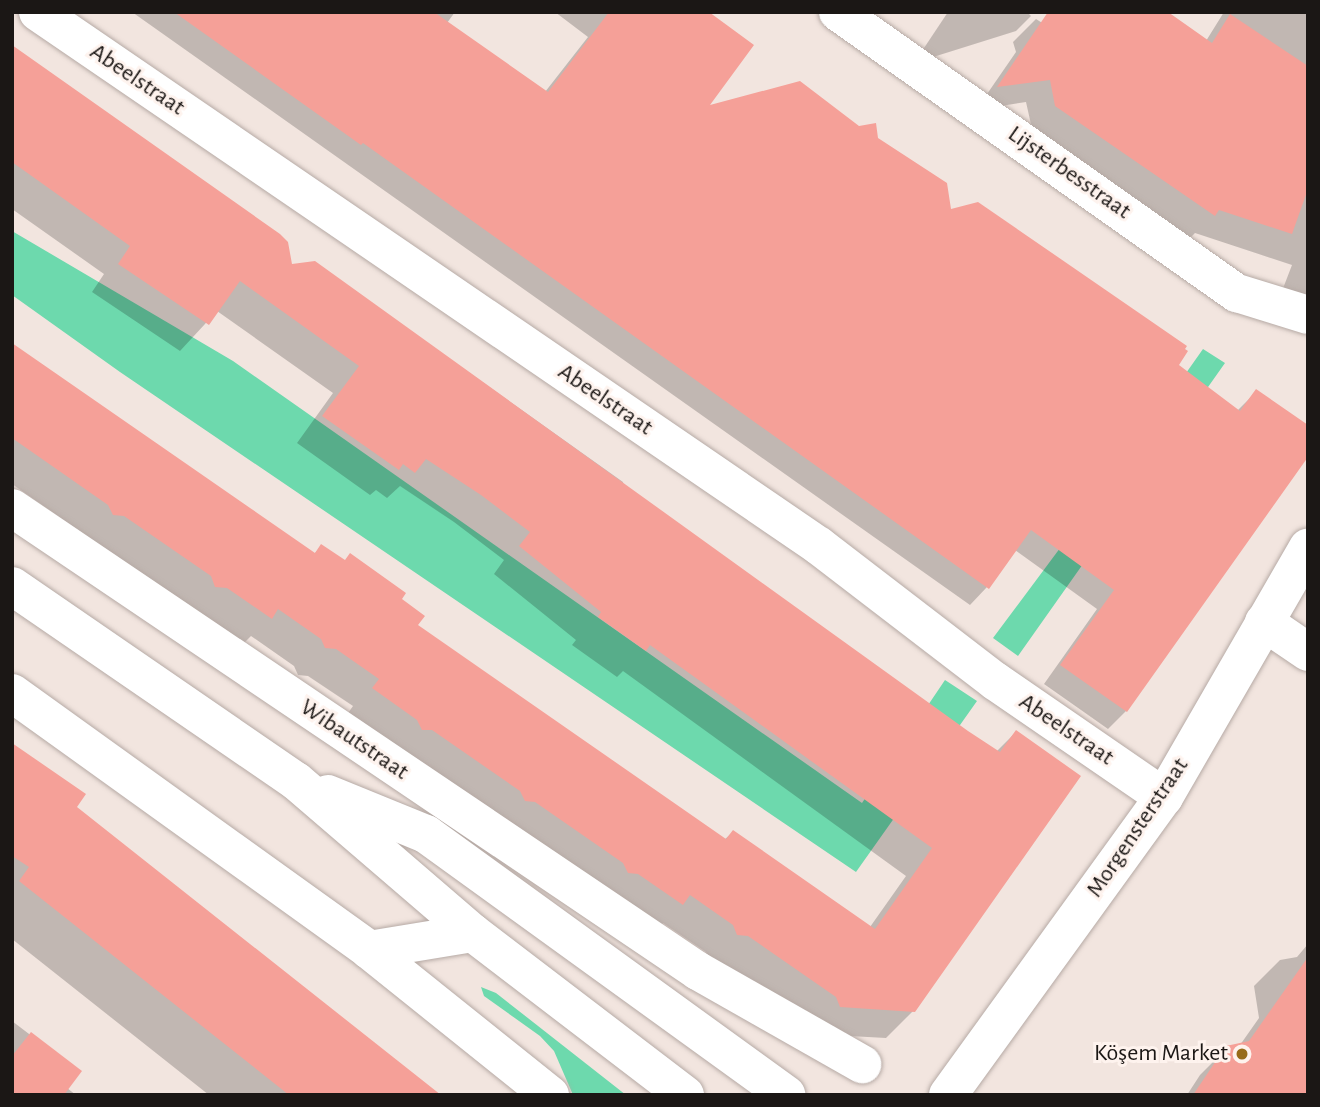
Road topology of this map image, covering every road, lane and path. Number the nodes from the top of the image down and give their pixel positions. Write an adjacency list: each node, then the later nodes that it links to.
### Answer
1 (38, 12): 11 (street, Abeelstraat)
2 (838, 12): 3 (street, Lijsterbesstraat)
3 (1308, 315)
4 (12, 508): 14 (street, Wibautstraat)
5 (1308, 548): 7 (street, Morgensterstraat)
6 (12, 586): 10 (street, Wibautstraat)
7 (1264, 622): 8 (street); 11 (street, Morgensterstraat)
8 (1308, 652)
9 (12, 693): 13 (street)
10 (296, 781): 12 (street, Wibautstraat); 15 (street, Wibautstraat)
11 (1164, 797): 20 (street, Morgensterstraat)
12 (473, 933): 13 (street); 18 (street, Wibautstraat)
13 (369, 950): 17 (street)
14 (698, 971): 15 (street); 16 (street, Wibautstraat)
15 (669, 1010): 19 (street, Wibautstraat)
16 (862, 1064)
17 (550, 1095)
18 (685, 1095)
19 (786, 1095)
20 (948, 1095)

